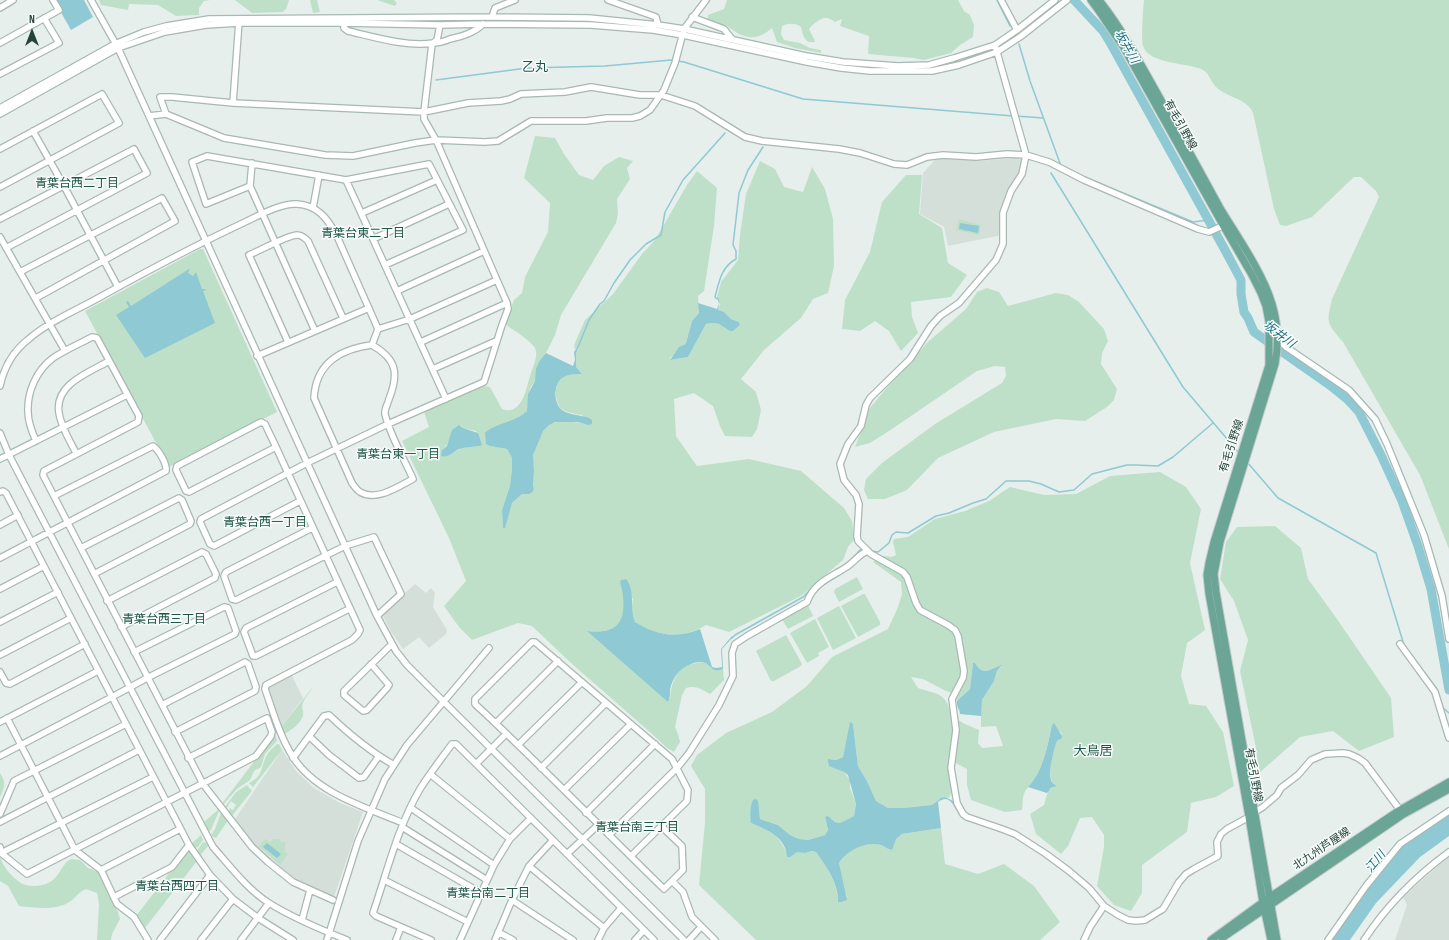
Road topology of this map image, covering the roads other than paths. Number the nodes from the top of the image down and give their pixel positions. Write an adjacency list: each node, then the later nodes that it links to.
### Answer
1 (13, 0): 12 (street)
2 (53, 0): 15 (street)
3 (92, 0): 28 (street)
4 (515, 0): 13 (street)
5 (608, 0): 20 (street)
6 (706, 0): 14 (street)
7 (1001, 0): 22 (street)
8 (1055, 0): 22 (street)
9 (1067, 0): 29 (street)
10 (1090, 0): 56 (main road, 有毛引野線)
11 (1099, 0): 56 (main road, 有毛引野線)
12 (0, 8)
13 (492, 17): 16 (street); 20 (street)
14 (692, 17): 21 (street); 24 (street)
15 (44, 18): 25 (street); 30 (street)
16 (239, 21): 17 (street); 28 (street); 32 (street)
17 (344, 23): 19 (street); 26 (street)
18 (483, 24): 19 (street); 23 (street); 26 (street)
19 (440, 25): 26 (street)
20 (658, 25): 21 (street)
21 (684, 29): 23 (street); 24 (street)
22 (1016, 30): 27 (street)
23 (683, 35): 29 (street); 31 (street)
24 (732, 39): 27 (street)
25 (0, 43)
26 (432, 44): 34 (street)
27 (994, 45): 29 (street)
28 (117, 46): 33 (street); 35 (street); 37 (street)
29 (997, 52): 41 (street)
30 (0, 74)
31 (661, 95): 34 (street); 39 (street); 41 (street)
32 (233, 103): 34 (street); 36 (street)
33 (0, 108)
34 (424, 112): 39 (street)
35 (0, 114)
36 (166, 114): 37 (street); 39 (street)
37 (149, 116): 60 (street)
38 (33, 131): 40 (street); 42 (street); 42 (street)
39 (436, 140): 63 (street)
40 (0, 149)
41 (1026, 155): 56 (street); 112 (street)
42 (50, 161): 47 (street); 49 (street)
43 (252, 164): 44 (street); 48 (street); 48 (street)
44 (320, 175): 45 (street); 51 (street)
45 (346, 180): 46 (street); 53 (street)
46 (437, 180): 50 (street); 53 (street)
47 (64, 186): 52 (street); 52 (street); 55 (street)
48 (250, 186): 54 (street)
49 (0, 187)
50 (449, 204): 59 (street); 65 (street)
51 (313, 208): 54 (street); 72 (street)
52 (76, 210): 58 (street); 62 (street)
53 (362, 213): 59 (street)
54 (263, 214): 60 (street); 61 (street)
55 (0, 219)
56 (1224, 225): 78 (main road, 有毛引野線)
57 (0, 236): 62 (street)
58 (90, 236): 64 (street); 64 (street); 66 (street)
59 (373, 239): 65 (street)
60 (206, 240): 68 (street); 84 (street)
61 (276, 243): 73 (street); 77 (street); 79 (street)
62 (6, 248): 66 (street)
63 (484, 251): 67 (street); 69 (street)
64 (103, 260): 68 (street); 70 (street)
65 (385, 266): 69 (street)
66 (20, 272): 70 (street)
67 (497, 280): 71 (street); 74 (street)
68 (118, 287): 75 (street)
69 (397, 291): 74 (street)
70 (36, 298): 75 (street)
71 (507, 303): 80 (street); 81 (street)
72 (369, 308): 73 (street); 76 (street)
73 (343, 318): 77 (street)
74 (410, 319): 76 (street); 80 (street)
75 (50, 324): 83 (street); 87 (street)
76 (378, 329): 82 (street)
77 (315, 331): 79 (street)
78 (1275, 336): 126 (street); 182 (main road, 有毛引野線)
79 (288, 342): 84 (street)
80 (420, 342): 86 (street)
81 (496, 342): 86 (street); 89 (street)
82 (372, 345): 90 (street); 95 (street)
83 (65, 351): 85 (street); 93 (street)
84 (257, 356): 99 (street)
85 (109, 362): 88 (street); 91 (street)
86 (433, 369): 89 (street)
87 (0, 386)
88 (127, 395): 91 (street); 96 (street)
89 (446, 398): 90 (street)
90 (388, 424): 95 (street); 95 (street)
91 (64, 427): 93 (street); 96 (street)
92 (0, 433): 97 (street)
93 (36, 441): 97 (street)
94 (276, 448): 94 (street); 100 (street)
95 (336, 449): 99 (street)
96 (76, 453): 102 (street)
97 (9, 455): 98 (street); 108 (street)
98 (0, 459)
99 (307, 463): 100 (street); 110 (street)
100 (287, 472): 103 (street); 103 (street)
101 (0, 492): 104 (street)
102 (54, 496): 105 (street); 105 (street)
103 (300, 501): 107 (street)
104 (18, 515): 106 (street); 109 (street)
105 (67, 522): 108 (street); 111 (street)
106 (0, 525)
107 (312, 528): 113 (street); 113 (street)
108 (49, 532): 109 (street); 139 (street)
109 (31, 541): 114 (street); 115 (street)
110 (345, 546): 113 (street); 122 (street); 122 (street)
111 (80, 548): 116 (street); 116 (street)
112 (868, 551): 165 (street); 218 (street)
113 (325, 555): 117 (street)
114 (0, 558)
115 (44, 566): 118 (street); 119 (street)
116 (94, 574): 120 (street)
117 (337, 582): 121 (street); 121 (street)
118 (0, 589)
119 (58, 592): 123 (street); 124 (street)
120 (107, 601): 125 (street); 125 (street)
121 (349, 609): 161 (street)
122 (376, 616): 128 (street)
123 (71, 618): 127 (street); 132 (street)
124 (0, 622)
125 (121, 627): 131 (street)
126 (1449, 639)
127 (85, 644): 135 (street); 136 (street)
128 (392, 644): 134 (street); 141 (street)
129 (1400, 644): 152 (street)
130 (489, 648): 141 (street)
131 (134, 652): 137 (street); 137 (street)
132 (0, 655)
133 (558, 661): 138 (street); 146 (street); 146 (street)
134 (371, 664): 134 (street)
135 (98, 671): 140 (street); 144 (street)
136 (0, 672)
137 (147, 678): 139 (street); 143 (street)
138 (582, 682): 142 (street); 155 (street)
139 (130, 688): 140 (street); 173 (street)
140 (112, 697): 147 (street); 154 (street)
141 (443, 701): 156 (street); 163 (street)
142 (606, 702): 148 (street); 164 (street)
143 (162, 705): 149 (street); 149 (street)
144 (7, 718): 145 (street); 154 (street)
145 (0, 722)
146 (496, 723): 150 (street)
147 (126, 724): 157 (street); 166 (street)
148 (631, 724): 153 (street); 172 (street)
149 (175, 732): 160 (street)
150 (506, 734): 155 (street); 156 (street)
151 (309, 736): 159 (street); 159 (street); 161 (street)
152 (1449, 738)
153 (654, 744): 165 (street); 180 (street)
154 (21, 745): 158 (street); 166 (street)
155 (518, 745): 164 (street)
156 (492, 749): 162 (street); 192 (street)
157 (139, 750): 168 (street); 174 (street)
158 (0, 756)
159 (379, 756): 163 (street)
160 (188, 758): 170 (street); 170 (street)
161 (293, 758): 177 (street)
162 (476, 764): 167 (street); 183 (street)
163 (394, 765): 177 (street)
164 (541, 768): 172 (street)
165 (677, 768): 188 (street); 190 (street)
166 (34, 772): 174 (street); 181 (street)
167 (430, 774): 176 (street); 191 (street)
168 (153, 777): 175 (street); 185 (street)
169 (1449, 782): 178 (main road, 北九州芦屋線)
170 (203, 784): 173 (street); 209 (street)
171 (1449, 789): 217 (main road, 北九州芦屋線)
172 (564, 790): 180 (street)
173 (185, 793): 175 (street); 216 (street)
174 (47, 798): 184 (street); 185 (street)
175 (166, 802): 189 (street); 197 (street)
176 (411, 808): 187 (street); 202 (street)
177 (371, 809): 187 (street); 229 (street)
178 (1400, 810): 182 (street); 212 (main road, 北九州芦屋線)
179 (1449, 811): 255 (street)
180 (586, 813): 186 (street)
181 (0, 814)
182 (1252, 814): 212 (main road, 有毛引野線); 218 (street); 219 (main road, 有毛引野線)
183 (532, 818): 191 (street); 193 (street)
184 (0, 822)
185 (61, 824): 197 (street); 199 (street)
186 (598, 824): 190 (street); 192 (street)
187 (403, 825): 194 (street); 207 (street)
188 (661, 826): 201 (street); 208 (street)
189 (180, 829): 195 (street); 204 (street)
190 (609, 835): 201 (street)
191 (510, 839): 202 (street)
192 (583, 839): 200 (street); 247 (street)
193 (553, 840): 200 (street); 203 (street)
194 (396, 844): 206 (street); 210 (street)
195 (189, 845): 205 (street); 211 (street)
196 (0, 847): 199 (street)
197 (75, 850): 199 (street); 204 (street)
198 (1449, 852): 256 (street)
199 (1, 853)
200 (568, 853): 220 (street)
201 (631, 856): 208 (street)
202 (494, 865): 207 (street)
203 (529, 866): 215 (street); 226 (street)
204 (101, 870): 211 (street)
205 (210, 875): 213 (street); 232 (street)
206 (384, 880): 223 (street); 225 (street)
207 (487, 880): 210 (street)
208 (672, 882): 224 (street)
209 (310, 890): 214 (street); 222 (street)
210 (481, 894): 223 (street)
211 (114, 897): 231 (street)
212 (1270, 897): 217 (main road, 有毛引野線); 219 (main road, 北九州芦屋線)
213 (233, 899): 221 (street); 233 (street)
214 (333, 900)
215 (512, 900): 228 (street); 243 (street)
216 (269, 903): 221 (street); 222 (street)
217 (1272, 905): 219 (main road, 北九州芦屋線); 254 (main road, 有毛引野線)
218 (1104, 906): 250 (street)
219 (1264, 906): 251 (main road, 北九州芦屋線); 252 (main road, 北九州芦屋線); 253 (main road, 有毛引野線)
220 (621, 908): 226 (street); 227 (street)
221 (258, 918): 230 (street); 234 (street)
222 (302, 920): 229 (street)
223 (468, 922): 240 (street)
224 (702, 927): 248 (street); 249 (street)
225 (401, 928): 238 (street); 239 (street)
226 (604, 928): 244 (street)
227 (644, 930): 245 (street); 246 (street)
228 (498, 932): 241 (street); 242 (street)
229 (329, 933): 236 (street); 237 (street)
230 (284, 937): 235 (street)
231 (148, 940)
232 (160, 940)
233 (201, 940)
234 (241, 940)
235 (294, 940)
236 (327, 940)
237 (347, 940)
238 (396, 940)
239 (431, 940)
240 (460, 940)
241 (495, 940)
242 (513, 940)
243 (573, 940)
244 (598, 940)
245 (635, 940)
246 (654, 940)
247 (684, 940)
248 (689, 940)
249 (715, 940)
250 (1084, 940)
251 (1211, 940)
252 (1220, 940)
253 (1271, 940)
254 (1277, 940)
255 (1328, 940)
256 (1364, 940)

